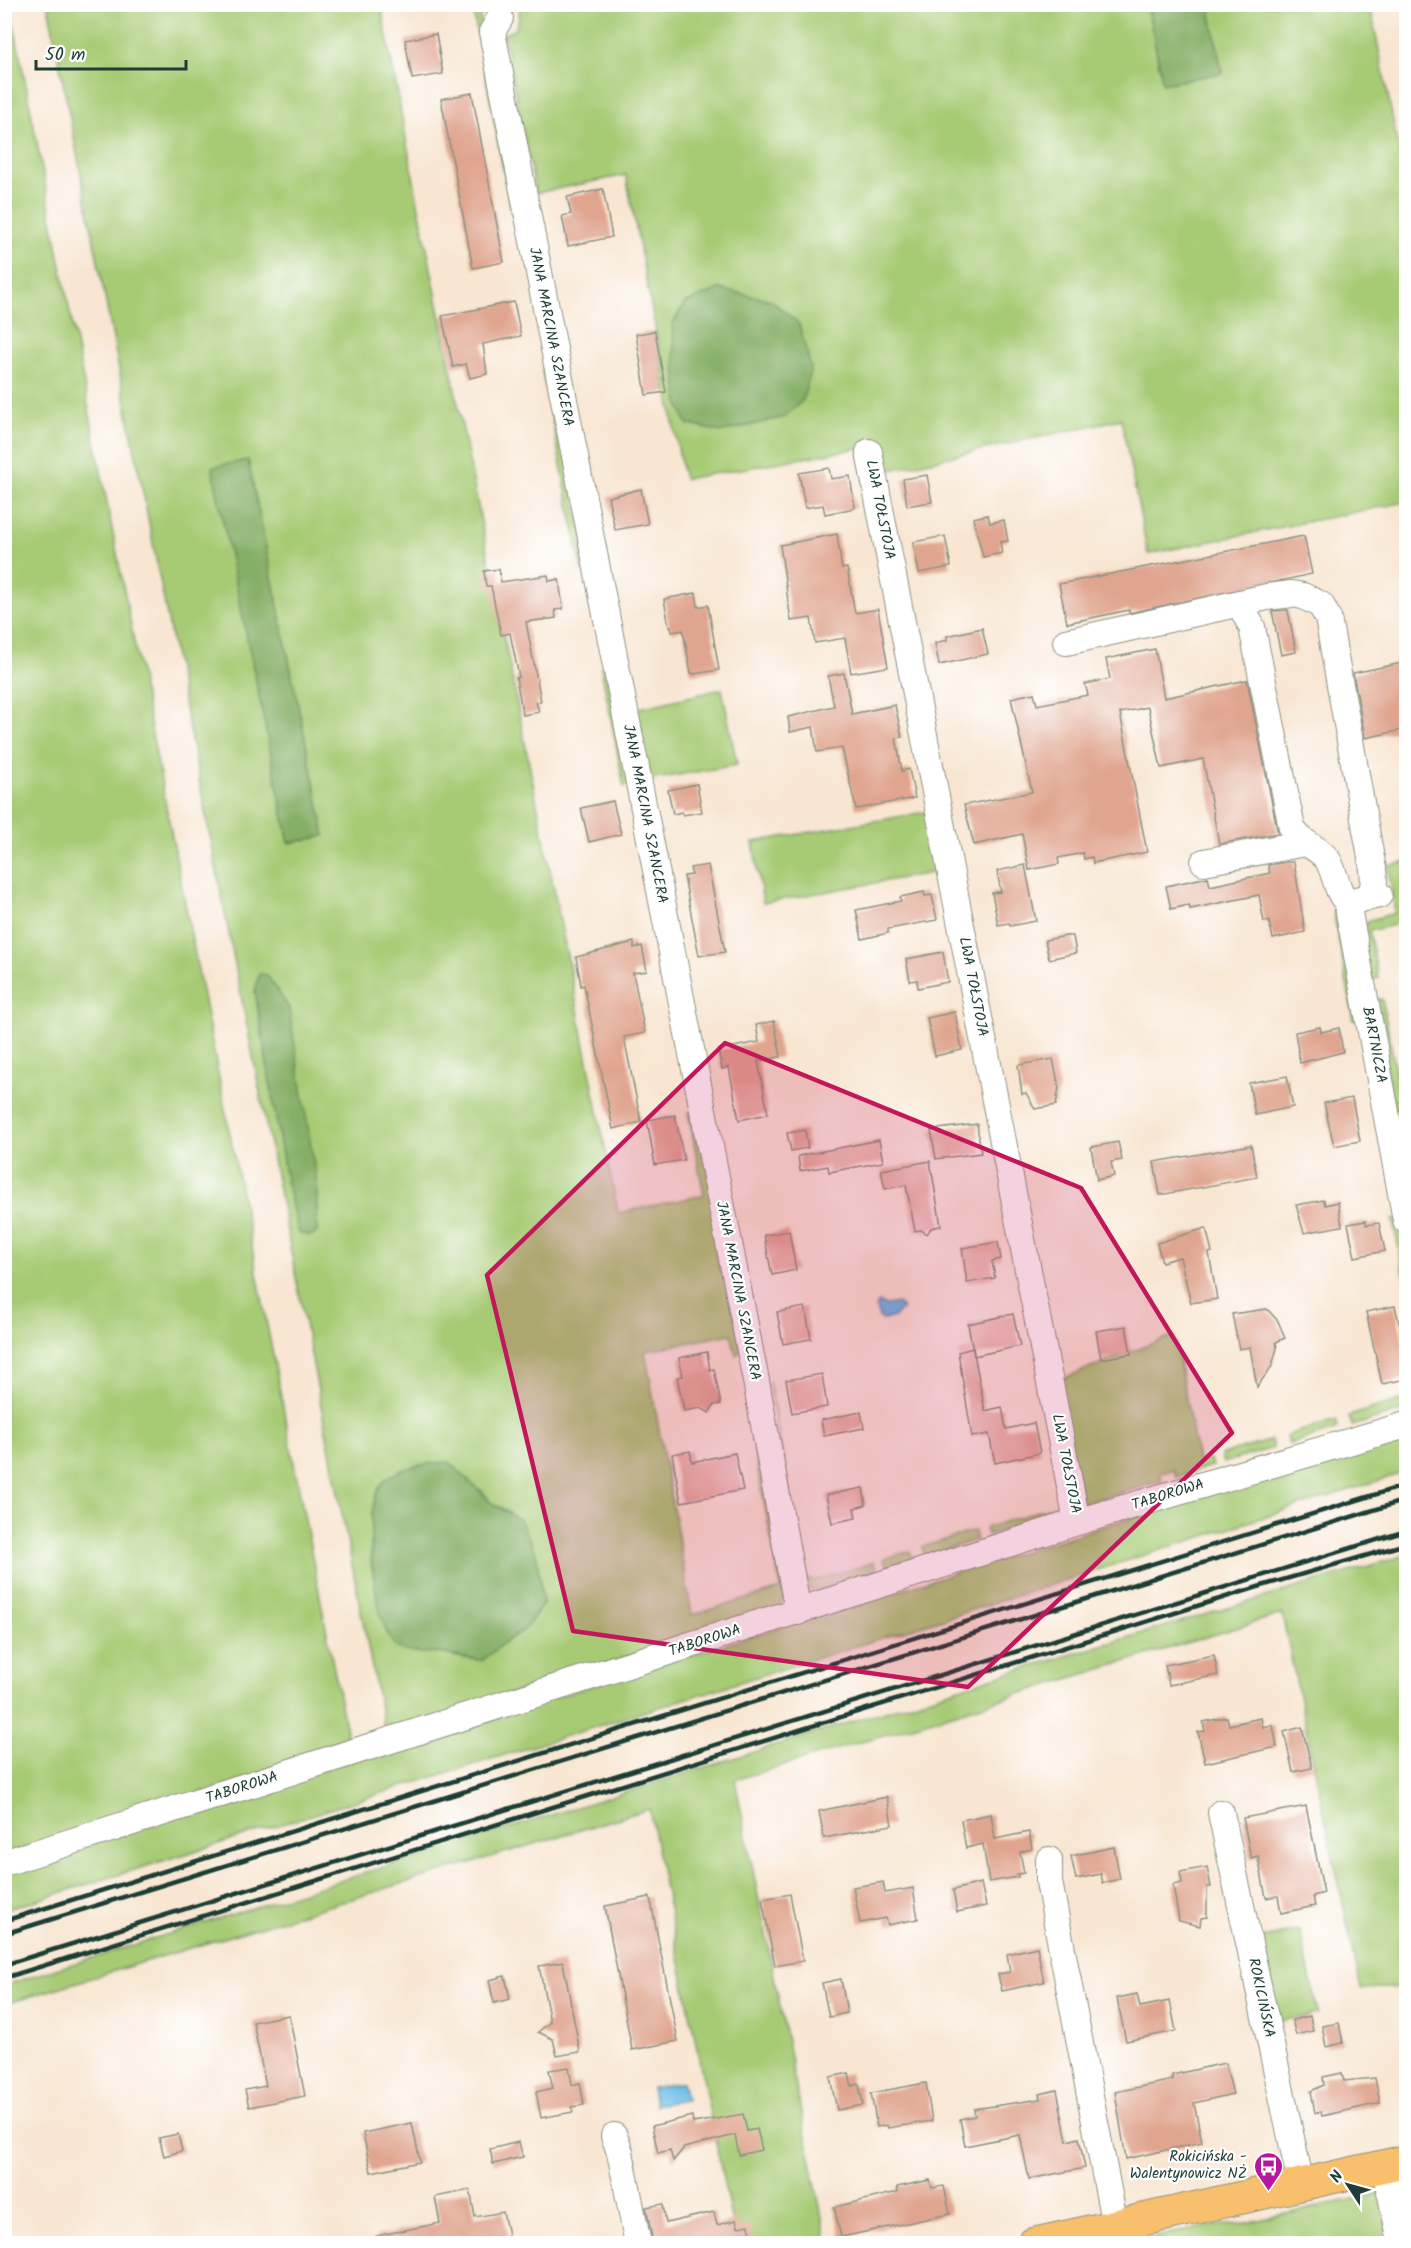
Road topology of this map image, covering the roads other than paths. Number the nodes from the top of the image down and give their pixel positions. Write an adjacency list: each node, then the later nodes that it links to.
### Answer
1 (500, 18): 11 (street, JANA MARCINA SZANCERA)
2 (869, 452): 10 (street, LWA TOŁSTOJA)
3 (1239, 603): 4 (street); 5 (street); 7 (street)
4 (1066, 642)
5 (1305, 843): 6 (street); 7 (street)
6 (1204, 862)
7 (1366, 898): 8 (street, BARTNICZA)
8 (1407, 1220)
9 (1407, 1425): 10 (street, TABOROWA)
10 (1077, 1522): 11 (street, TABOROWA)
11 (798, 1612): 14 (street, TABOROWA)
12 (1221, 1813): 19 (street, ROKICIŃSKA)
13 (1049, 1860): 16 (street)
14 (4, 1863)
15 (1087, 2004): 16 (street)
16 (1078, 2035): 20 (street)
17 (614, 2136): 21 (street)
18 (1395, 2164): 19 (main road); 23 (street)
19 (1301, 2184): 20 (main road)
20 (1098, 2234): 22 (main road)
21 (638, 2244)
22 (1033, 2244)
23 (1402, 2244)

